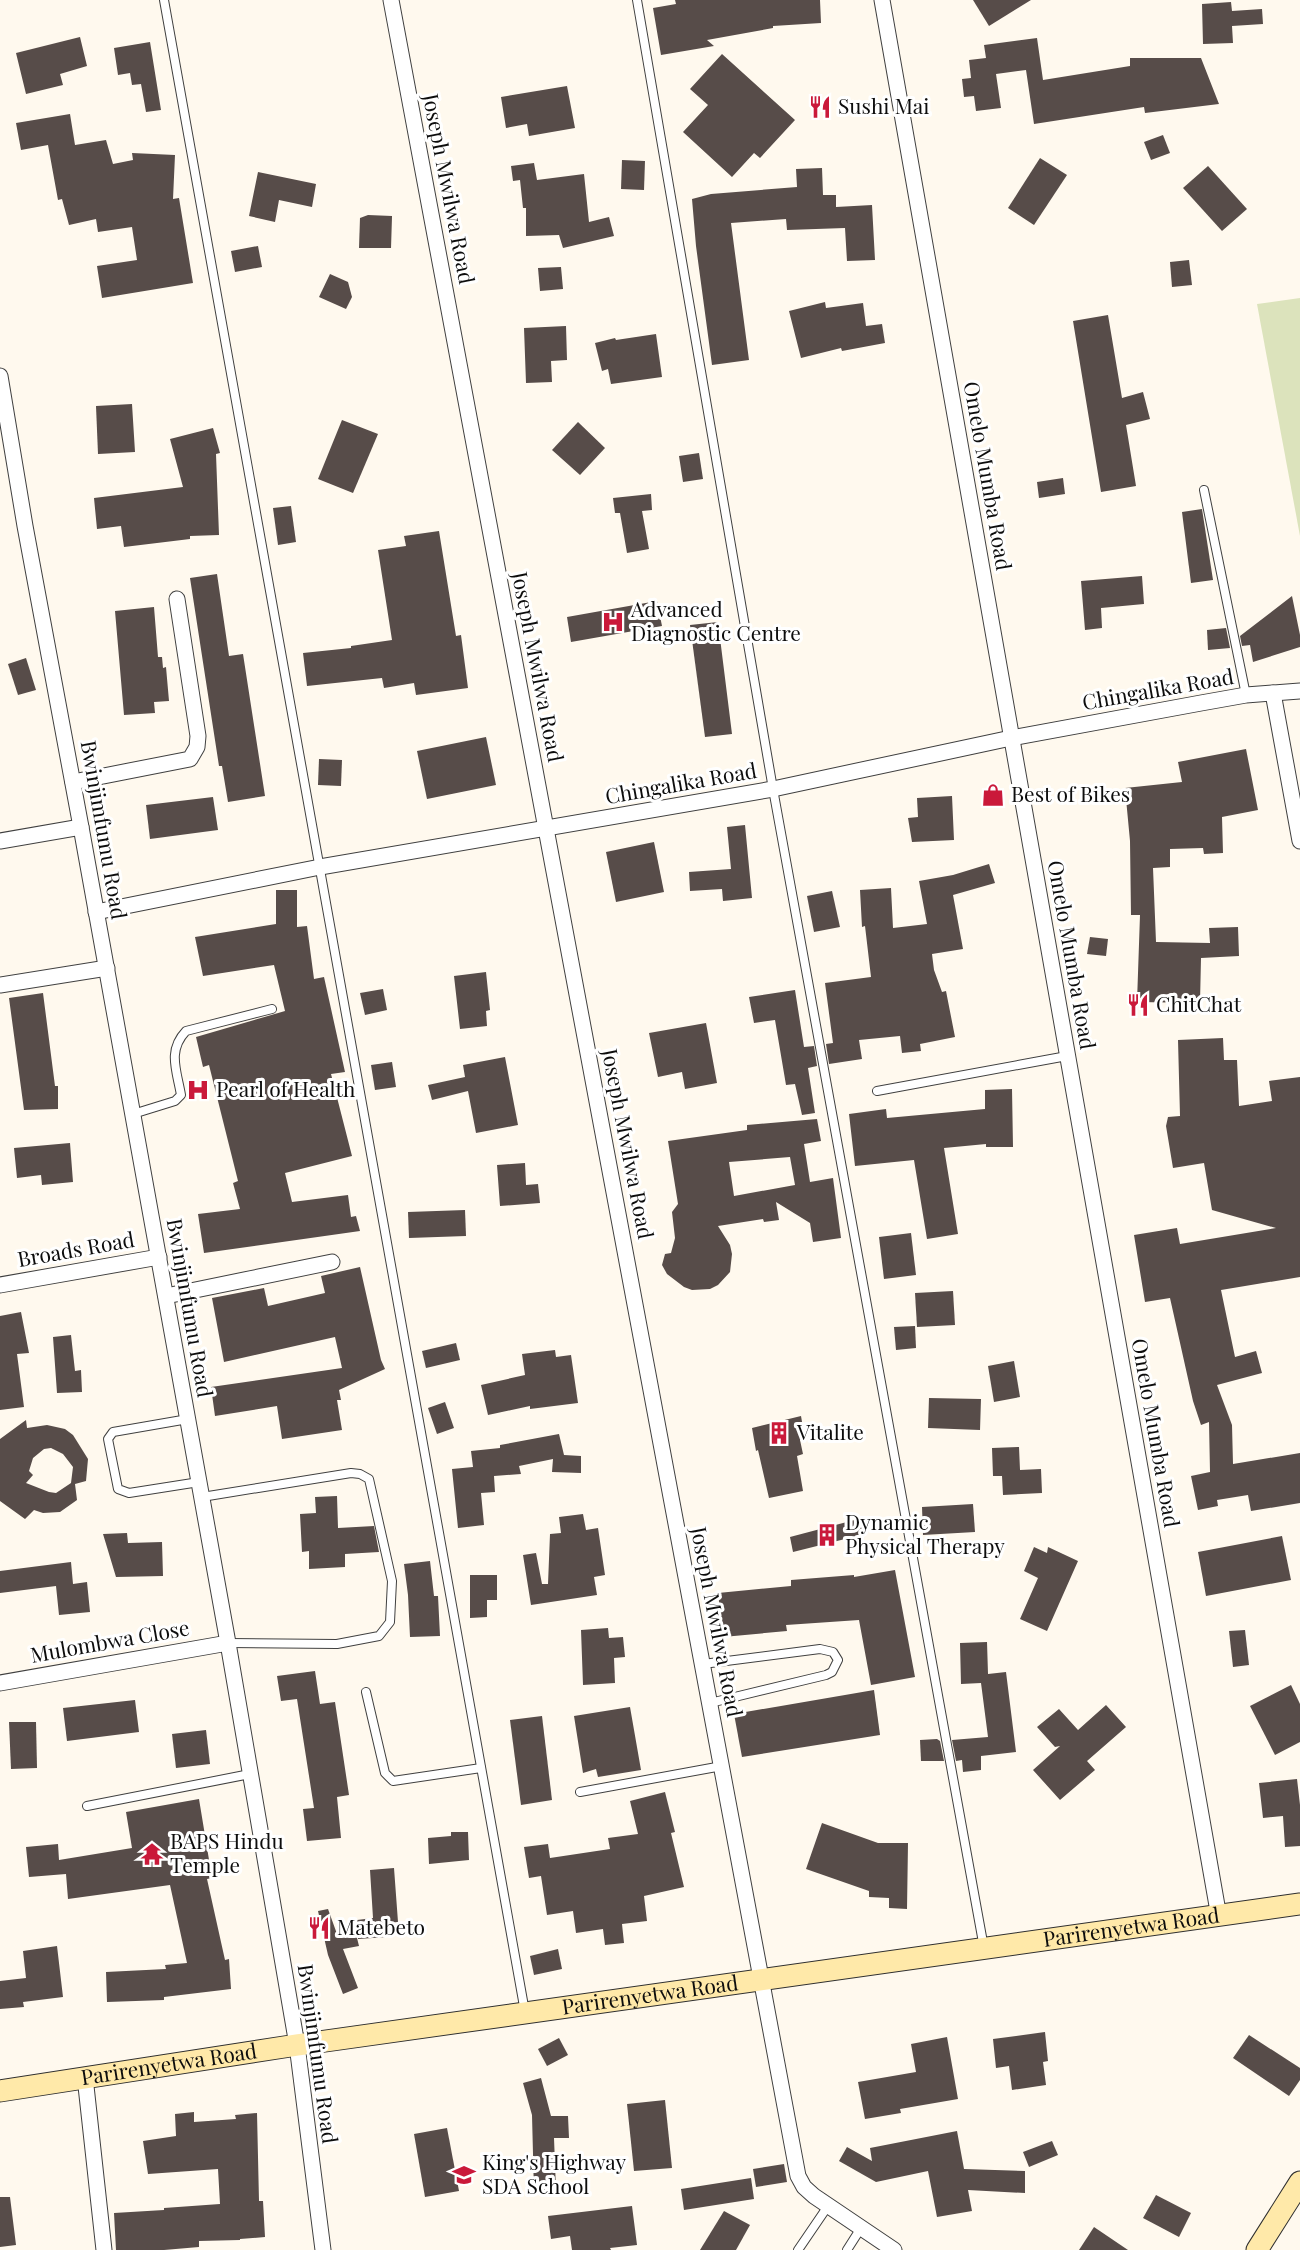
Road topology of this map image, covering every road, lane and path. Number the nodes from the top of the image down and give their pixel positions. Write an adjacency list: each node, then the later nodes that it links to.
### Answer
1 (164, 0): 18 (lane)
2 (391, 0): 15 (street, Joseph Mwilwa Road)
3 (637, 0): 13 (lane)
4 (882, 0): 11 (street, Omelo Mumba Road)
5 (1, 385): 12 (street, Bwinjimfumu Road)
6 (1204, 490): 10 (lane)
7 (177, 599): 12 (street)
8 (1300, 691): 9 (street, Chingalika Road)
9 (1273, 693): 10 (street, Chingalika Road); 17 (street)
10 (1246, 695): 11 (street, Chingalika Road)
11 (1011, 738): 13 (street, Chingalika Road); 23 (street, Omelo Mumba Road)
12 (73, 782): 14 (street, Bwinjimfumu Road)
13 (773, 789): 15 (street, Chingalika Road); 44 (lane)
14 (81, 827): 16 (street); 19 (street, Bwinjimfumu Road)
15 (546, 829): 18 (street, Chingalika Road); 33 (street, Joseph Mwilwa Road)
16 (0, 841)
17 (1300, 842)
18 (320, 867): 19 (street, Chingalika Road); 38 (lane)
19 (96, 912): 20 (street, Bwinjimfumu Road)
20 (107, 968): 21 (street); 25 (street, Bwinjimfumu Road)
21 (0, 985)
22 (272, 1009): 25 (lane)
23 (1067, 1056): 24 (lane); 43 (street, Omelo Mumba Road)
24 (877, 1091)
25 (133, 1114): 26 (street, Bwinjimfumu Road)
26 (159, 1257): 28 (street, Broads Road); 29 (street, Bwinjimfumu Road)
27 (332, 1262): 29 (street)
28 (0, 1285)
29 (166, 1296): 30 (street, Bwinjimfumu Road)
30 (188, 1419): 31 (street, Bwinjimfumu Road); 31 (lane)
31 (200, 1489): 32 (street, Bwinjimfumu Road); 32 (lane)
32 (228, 1643): 34 (street, Mulombwa Close); 39 (street, Bwinjimfumu Road)
33 (702, 1664): 36 (street, Joseph Mwilwa Road); 36 (lane)
34 (0, 1683)
35 (366, 1692): 38 (lane)
36 (710, 1703): 37 (street, Joseph Mwilwa Road)
37 (722, 1766): 40 (lane); 45 (street, Joseph Mwilwa Road)
38 (481, 1768): 46 (lane)
39 (250, 1774): 41 (lane); 47 (street, Bwinjimfumu Road)
40 (580, 1792)
41 (87, 1806)
42 (1300, 1904): 43 (main road, Parirenyetwa Road)
43 (1219, 1917): 44 (main road, Parirenyetwa Road)
44 (984, 1949): 45 (main road, Parirenyetwa Road)
45 (762, 1980): 46 (main road, Parirenyetwa Road); 51 (street, Joseph Mwilwa Road)
46 (525, 2013): 47 (main road, Parirenyetwa Road)
47 (297, 2045): 48 (main road, Parirenyetwa Road); 54 (street, Bwinjimfumu Road)
48 (85, 2078): 49 (main road, Parirenyetwa Road); 53 (street)
49 (0, 2091)
50 (1300, 2182): 58 (main road)
51 (828, 2206): 52 (street, Joseph Mwilwa Road); 55 (lane)
52 (861, 2228): 56 (lane); 57 (street, Joseph Mwilwa Road)
53 (104, 2250)
54 (323, 2250)
55 (798, 2250)
56 (847, 2250)
57 (894, 2250)
58 (1257, 2250)

